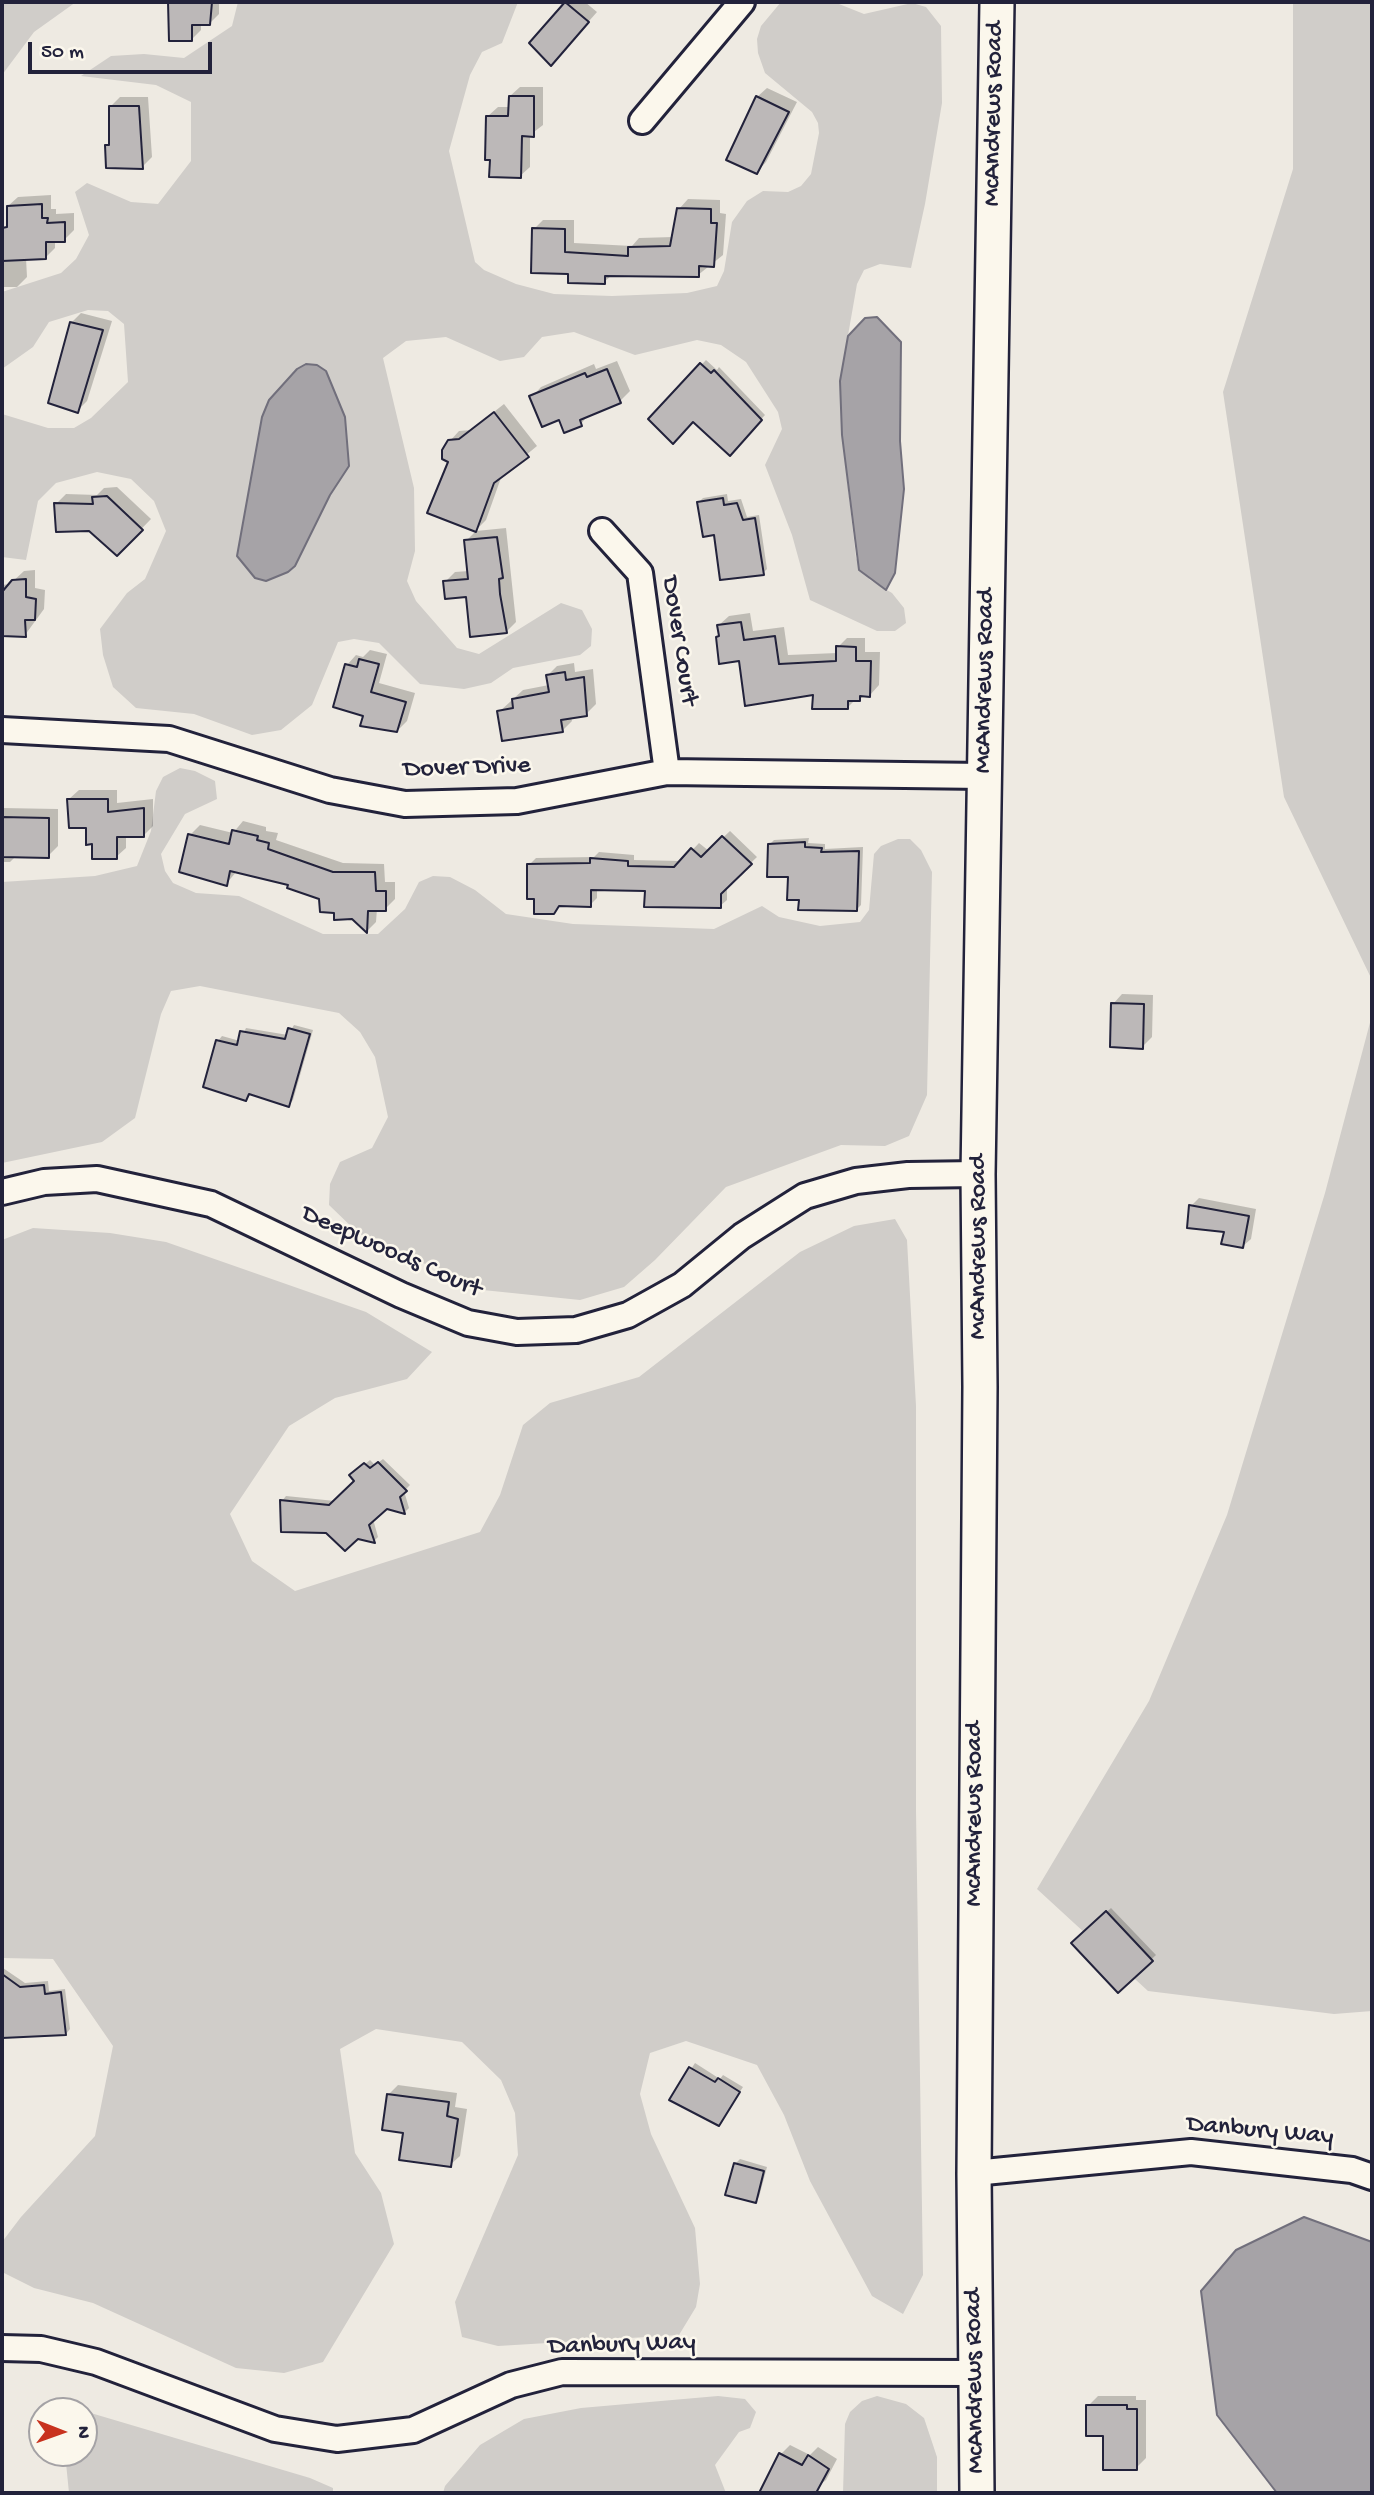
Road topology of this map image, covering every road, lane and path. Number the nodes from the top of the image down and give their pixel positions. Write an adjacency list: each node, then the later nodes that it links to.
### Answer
1 (742, 2): 3 (street)
2 (996, 2): 7 (main road, McAndrews Road)
3 (642, 121)
4 (602, 531): 6 (street, Dover Court)
5 (2, 730): 6 (street, Dover Drive)
6 (667, 772): 7 (street, Dover Drive)
7 (984, 776): 8 (main road, McAndrews Road)
8 (978, 1174): 9 (street, Deepwoods Court); 10 (main road, McAndrews Road)
9 (2, 1192)
10 (974, 2173): 11 (street, Danbury Way); 13 (main road, McAndrews Road)
11 (1372, 2177)
12 (2, 2348): 13 (street, Danbury Way)
13 (976, 2372): 14 (main road, McAndrews Road)
14 (977, 2493)

